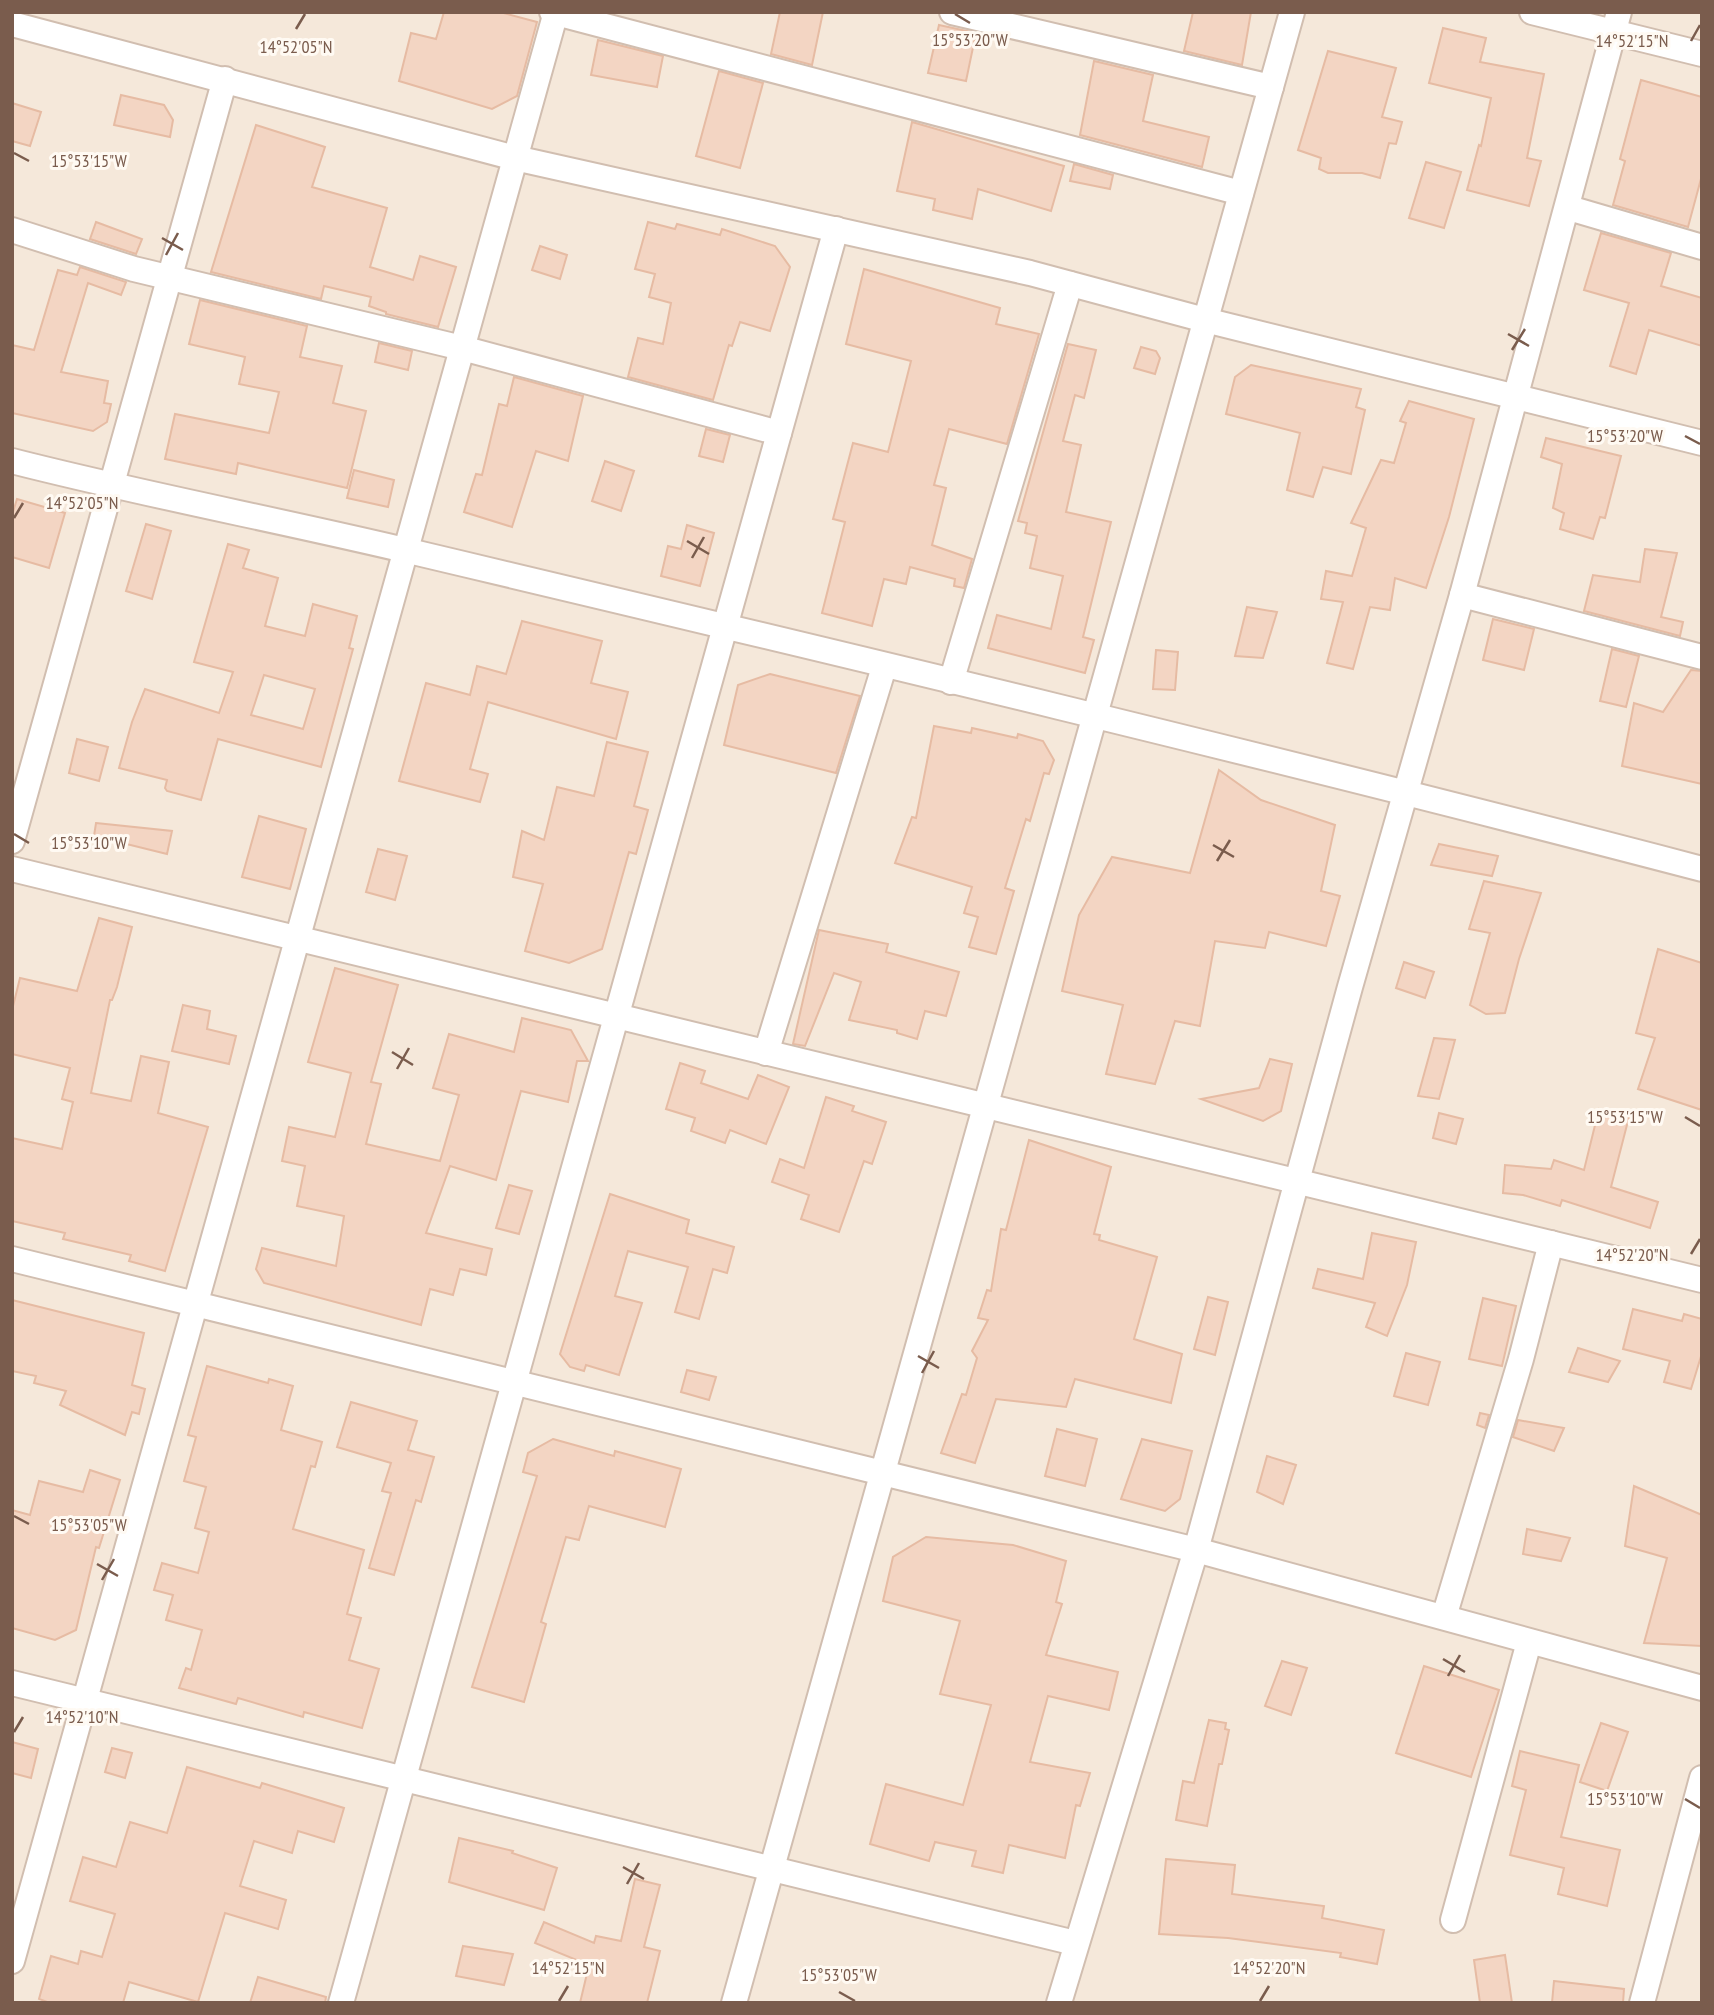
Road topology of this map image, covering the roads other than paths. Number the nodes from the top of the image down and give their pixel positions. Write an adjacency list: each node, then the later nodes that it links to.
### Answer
1 (952, 12): 9 (street)
2 (1292, 12): 9 (street)
3 (1532, 12): 5 (street)
4 (554, 13): 10 (street); 11 (street)
5 (1616, 23): 7 (street); 12 (street)
6 (12, 24): 8 (street)
7 (1702, 54)
8 (225, 79): 10 (street); 16 (street)
9 (1270, 88): 11 (street)
10 (515, 158): 13 (street); 19 (street)
11 (1241, 193): 18 (street)
12 (1569, 208): 15 (street); 20 (street)
13 (836, 229): 17 (street); 21 (street)
14 (12, 230): 16 (street)
15 (1702, 247)
16 (170, 277): 19 (street); 24 (street)
17 (1070, 284): 18 (street); 30 (street)
18 (1205, 320): 20 (street); 31 (street)
19 (462, 348): 21 (street); 25 (street)
20 (1515, 395): 22 (street); 26 (street)
21 (779, 433): 27 (street)
22 (1702, 443)
23 (12, 461): 24 (street)
24 (111, 486): 25 (street); 33 (street)
25 (406, 550): 27 (street); 36 (street)
26 (1462, 595): 28 (street); 32 (street)
27 (725, 627): 29 (street); 37 (street)
28 (1702, 657)
29 (884, 667): 30 (street); 38 (street)
30 (951, 682): 31 (street)
31 (1094, 716): 32 (street); 39 (street)
32 (1408, 792): 35 (street); 40 (street)
33 (12, 841)
34 (12, 869): 36 (street)
35 (1702, 869)
36 (297, 939): 37 (street); 44 (street)
37 (617, 1016): 38 (street); 45 (street)
38 (766, 1053): 39 (street)
39 (985, 1105): 40 (street); 46 (street)
40 (1296, 1181): 41 (street); 47 (street)
41 (1551, 1243): 43 (street); 48 (street)
42 (12, 1259): 44 (street)
43 (1702, 1280)
44 (196, 1303): 45 (street); 52 (street)
45 (515, 1381): 46 (street); 54 (street)
46 (883, 1472): 47 (street); 55 (street)
47 (1196, 1550): 48 (street); 57 (street)
48 (1444, 1617): 49 (street)
49 (1529, 1642): 51 (street); 56 (street)
50 (12, 1683): 52 (street)
51 (1702, 1688)
52 (85, 1701): 54 (street); 58 (street)
53 (1702, 1778): 62 (street)
54 (404, 1779): 55 (street); 59 (street)
55 (772, 1868): 57 (street); 60 (street)
56 (1453, 1920)
57 (1075, 1942): 61 (street)
58 (12, 1961)
59 (341, 2003)
60 (734, 2003)
61 (1059, 2003)
62 (1642, 2003)

